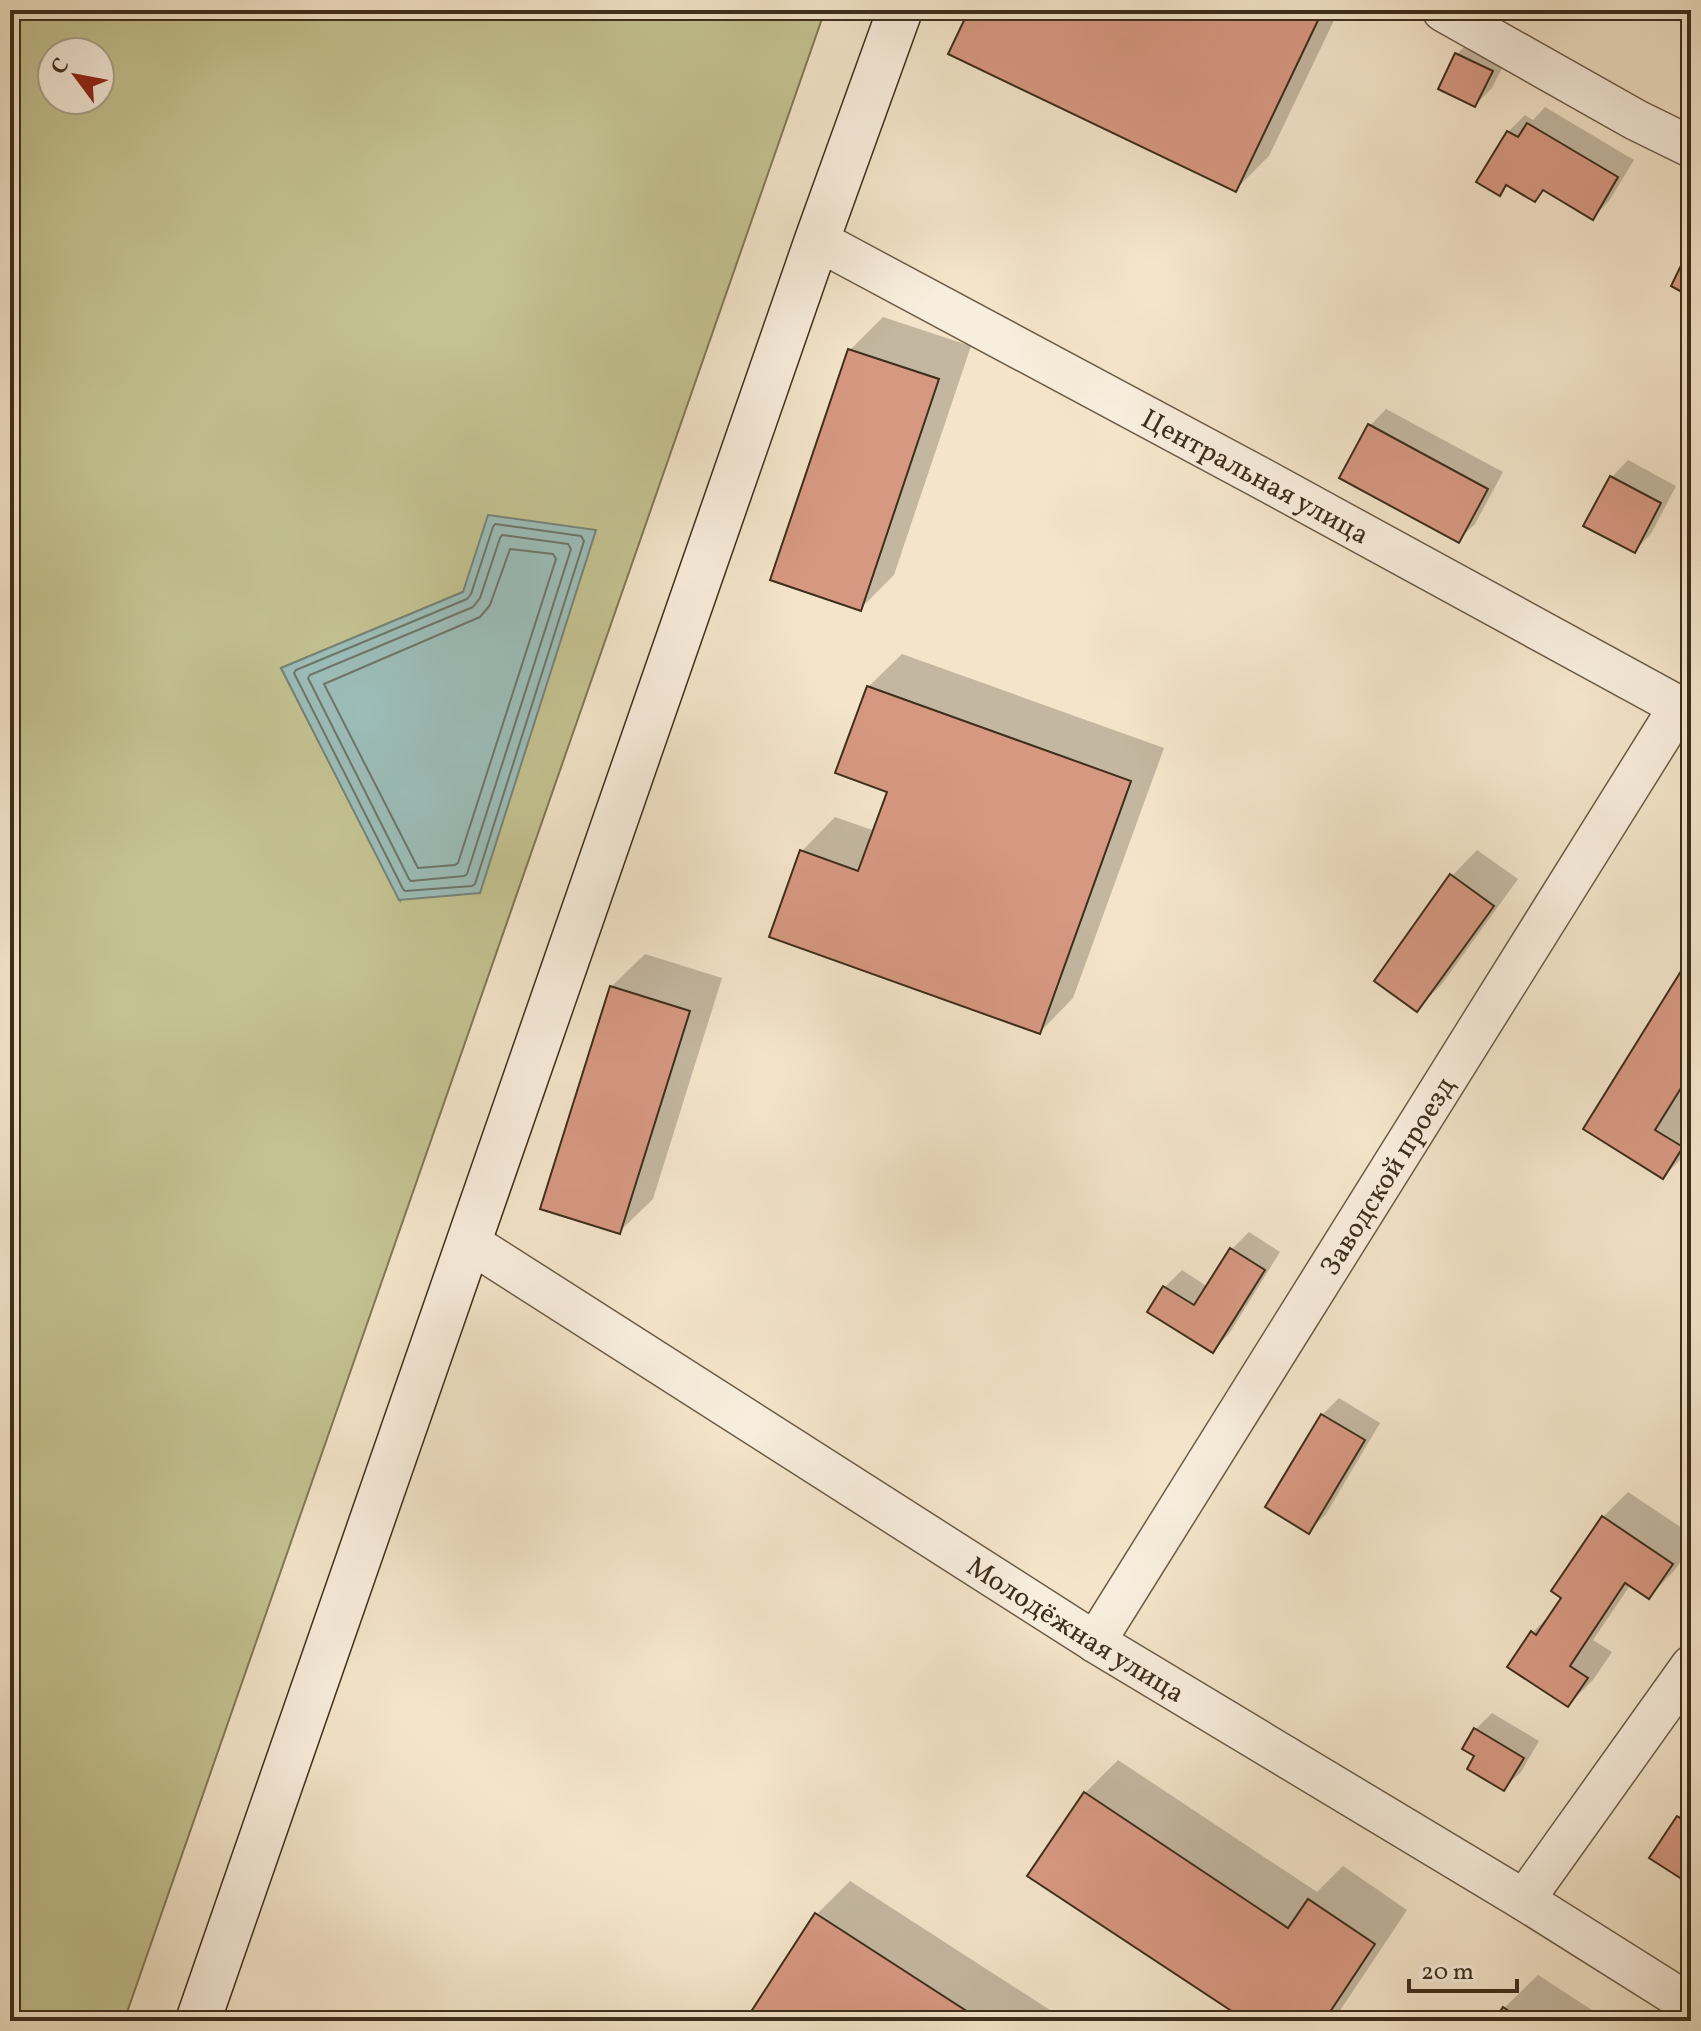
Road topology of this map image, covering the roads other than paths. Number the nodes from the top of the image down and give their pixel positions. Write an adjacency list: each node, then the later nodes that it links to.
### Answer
1 (900, 10): 4 (main road)
2 (1443, 11): 3 (street)
3 (1691, 147)
4 (817, 240): 5 (street, Центральная улица); 6 (main road)
5 (1685, 710): 7 (street, Заводской проезд)
6 (469, 1242): 7 (street, Молодёжная улица); 11 (main road)
7 (1095, 1642): 9 (street, Молодёжная улица)
8 (1691, 1666): 9 (street)
9 (1524, 1900): 10 (street, Молодёжная улица)
10 (1691, 2005)
11 (198, 2021)

